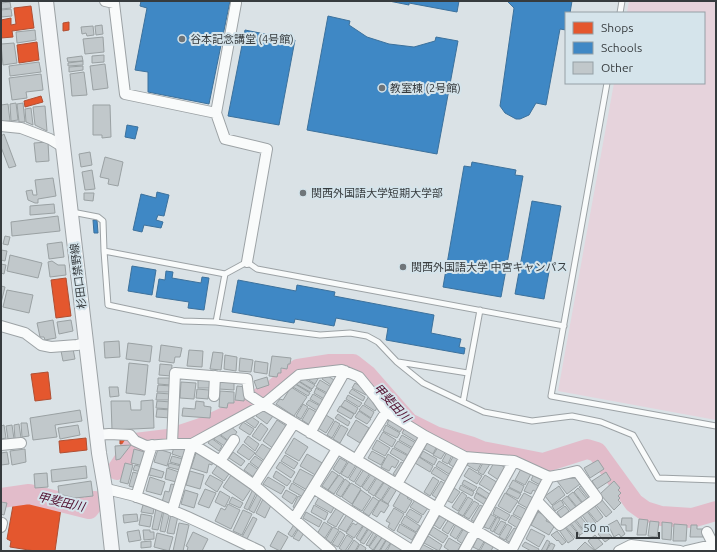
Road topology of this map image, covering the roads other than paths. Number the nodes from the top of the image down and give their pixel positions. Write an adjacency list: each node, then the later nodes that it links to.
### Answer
1 (46, 1): 9 (main road, 杉田口禁野線)
2 (622, 1): 5 (lane)
3 (112, 2): 7 (street)
4 (236, 3): 7 (street)
5 (620, 12)
6 (607, 84): 17 (lane)
7 (216, 113): 12 (street)
8 (1, 126): 9 (street)
9 (63, 147): 10 (main road, 杉田口禁野線)
10 (71, 211): 11 (lane); 18 (main road, 杉田口禁野線)
11 (104, 251): 13 (lane); 15 (lane)
12 (248, 262): 13 (lane); 14 (lane)
13 (225, 274): 15 (lane)
14 (480, 310): 17 (lane); 21 (lane)
15 (216, 322): 19 (lane)
16 (1, 326): 18 (street)
17 (564, 326): 28 (lane)
18 (86, 343): 30 (main road, 杉田口禁野線)
19 (397, 362): 21 (lane); 24 (lane)
20 (345, 371): 25 (street); 26 (street); 29 (street)
21 (468, 373): 24 (lane)
22 (215, 376): 23 (street); 25 (street); 32 (street)
23 (214, 396)
24 (463, 402): 44 (lane)
25 (262, 404): 27 (street); 35 (street)
26 (386, 412): 31 (street); 40 (street)
27 (294, 423): 29 (street); 46 (street)
28 (716, 426)
29 (310, 433): 38 (street)
30 (97, 435): 37 (street); 47 (main road, 杉田口禁野線)
31 (425, 436): 39 (street); 45 (street)
32 (172, 440): 35 (street); 37 (street)
33 (234, 440): 41 (street)
34 (20, 443): 36 (street)
35 (192, 444): 41 (street); 52 (street)
36 (1, 445)
37 (149, 445): 49 (street)
38 (337, 449): 40 (street); 48 (street)
39 (465, 457): 42 (street); 51 (street)
40 (356, 460): 45 (street)
41 (220, 461): 46 (street)
42 (514, 461): 43 (street); 56 (street)
43 (549, 477): 50 (street); 50 (street)
44 (716, 480)
45 (397, 484): 51 (street)
46 (254, 485): 53 (street)
47 (104, 488): 49 (street); 60 (main road, 杉田口禁野線)
48 (313, 488): 53 (street); 63 (street)
49 (136, 497): 52 (street)
50 (537, 502): 59 (street)
51 (437, 508): 56 (street); 63 (street)
52 (172, 511): 61 (street)
53 (294, 518): 62 (street)
54 (1, 523): 55 (street)
55 (1, 527)
56 (476, 530): 59 (street); 64 (street)
57 (707, 532): 58 (street)
58 (715, 547): 67 (street)
59 (516, 549)
60 (112, 551)
61 (260, 551)
62 (331, 551)
63 (413, 551)
64 (464, 551)
65 (619, 551): 66 (street)
66 (680, 551)
67 (686, 551)

